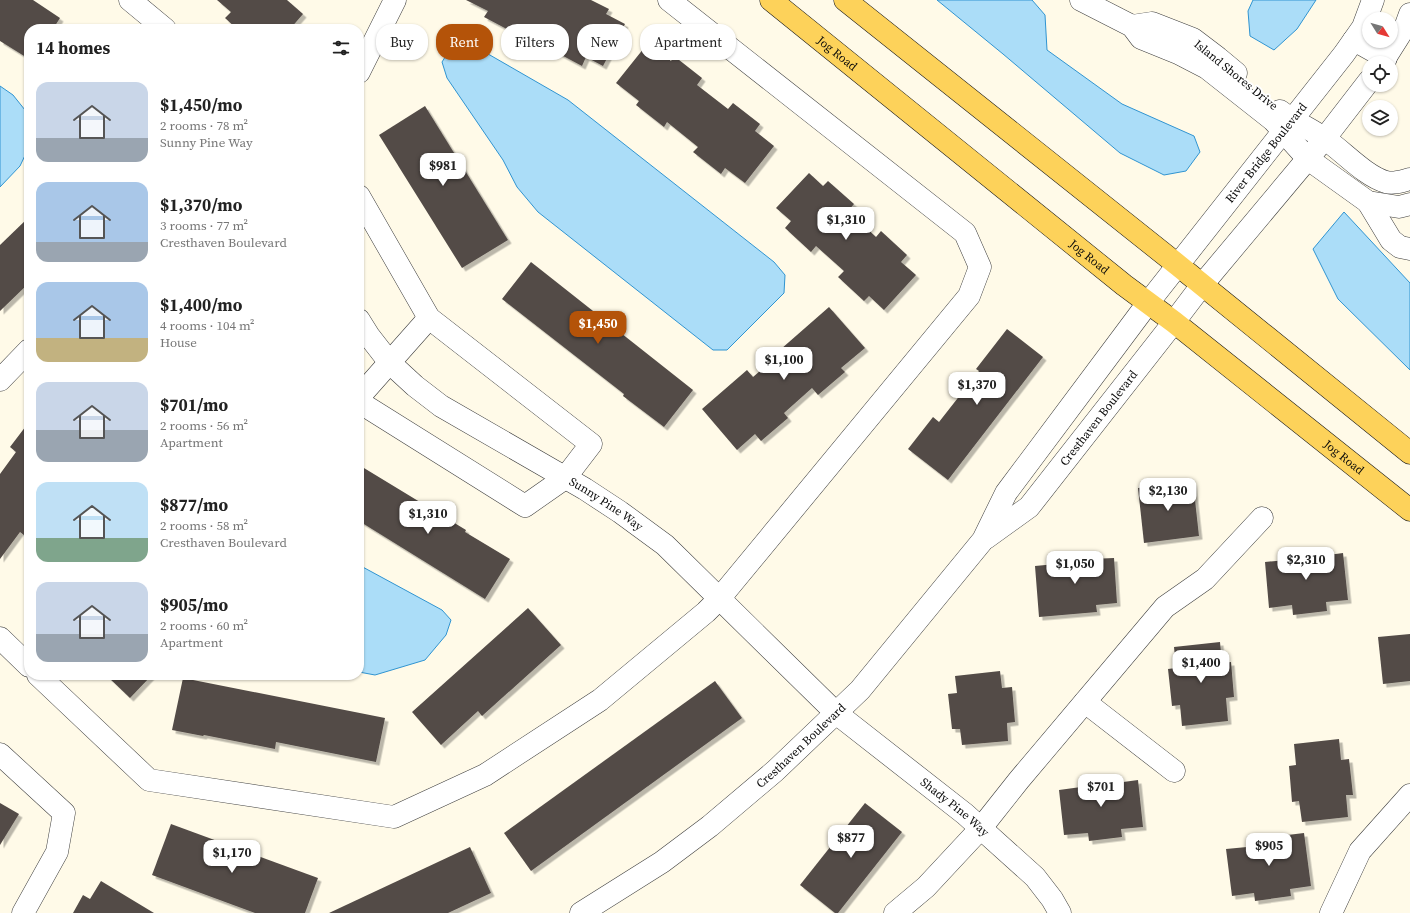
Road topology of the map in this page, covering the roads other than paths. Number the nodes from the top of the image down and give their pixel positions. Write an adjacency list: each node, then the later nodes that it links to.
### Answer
1 (130, 0): 9 (street)
2 (395, 0): 13 (street)
3 (669, 0): 39 (street)
4 (771, 0): 25 (main road, Jog Road)
5 (844, 0): 23 (main road)
6 (1081, 0): 15 (street, Island Shores Drive)
7 (1373, 0): 10 (street, River Bridge Boulevard)
8 (1410, 14): 12 (street)
9 (160, 24)
10 (1354, 40): 11 (street); 15 (street, River Bridge Boulevard)
11 (1378, 56)
12 (1387, 56)
13 (364, 62)
14 (1362, 90): 16 (street)
15 (1282, 123): 16 (street); 17 (street); 23 (street, River Bridge Boulevard)
16 (1325, 138): 17 (street); 18 (street)
17 (1308, 159): 19 (street); 24 (street)
18 (1410, 179)
19 (1368, 202): 20 (street); 22 (street)
20 (1410, 204)
21 (364, 205): 26 (street)
22 (1410, 249)
23 (1179, 266): 24 (main road); 25 (street, Cresthaven Boulevard)
24 (1202, 285): 27 (street, Cresthaven Boulevard); 34 (main road)
25 (1148, 303): 27 (main road, Jog Road); 38 (street, Cresthaven Boulevard)
26 (429, 318): 30 (street); 35 (street)
27 (1174, 322): 36 (main road, Jog Road); 38 (street, Cresthaven Boulevard)
28 (364, 328): 30 (street, Sunny Pine Way)
29 (24, 355): 31 (street)
30 (390, 363): 32 (street); 35 (street, Sunny Pine Way)
31 (0, 380)
32 (364, 392)
33 (364, 405): 35 (street)
34 (1410, 453)
35 (565, 478): 39 (street, Sunny Pine Way)
36 (1410, 510)
37 (1262, 518): 43 (street)
38 (983, 540): 44 (street, Cresthaven Boulevard)
39 (719, 599): 42 (street); 44 (street, Sunny Pine Way)
40 (0, 638): 41 (street)
41 (24, 661)
42 (43, 680)
43 (1085, 702): 46 (street); 48 (street)
44 (836, 713): 48 (street, Shady Pine Way); 50 (street, Cresthaven Boulevard)
45 (0, 754): 49 (street)
46 (1174, 771)
47 (1410, 795): 53 (street)
48 (981, 828): 51 (street); 52 (street, Shady Pine Way)
49 (23, 913)
50 (581, 913)
51 (895, 913)
52 (1060, 913)
53 (1331, 913)

